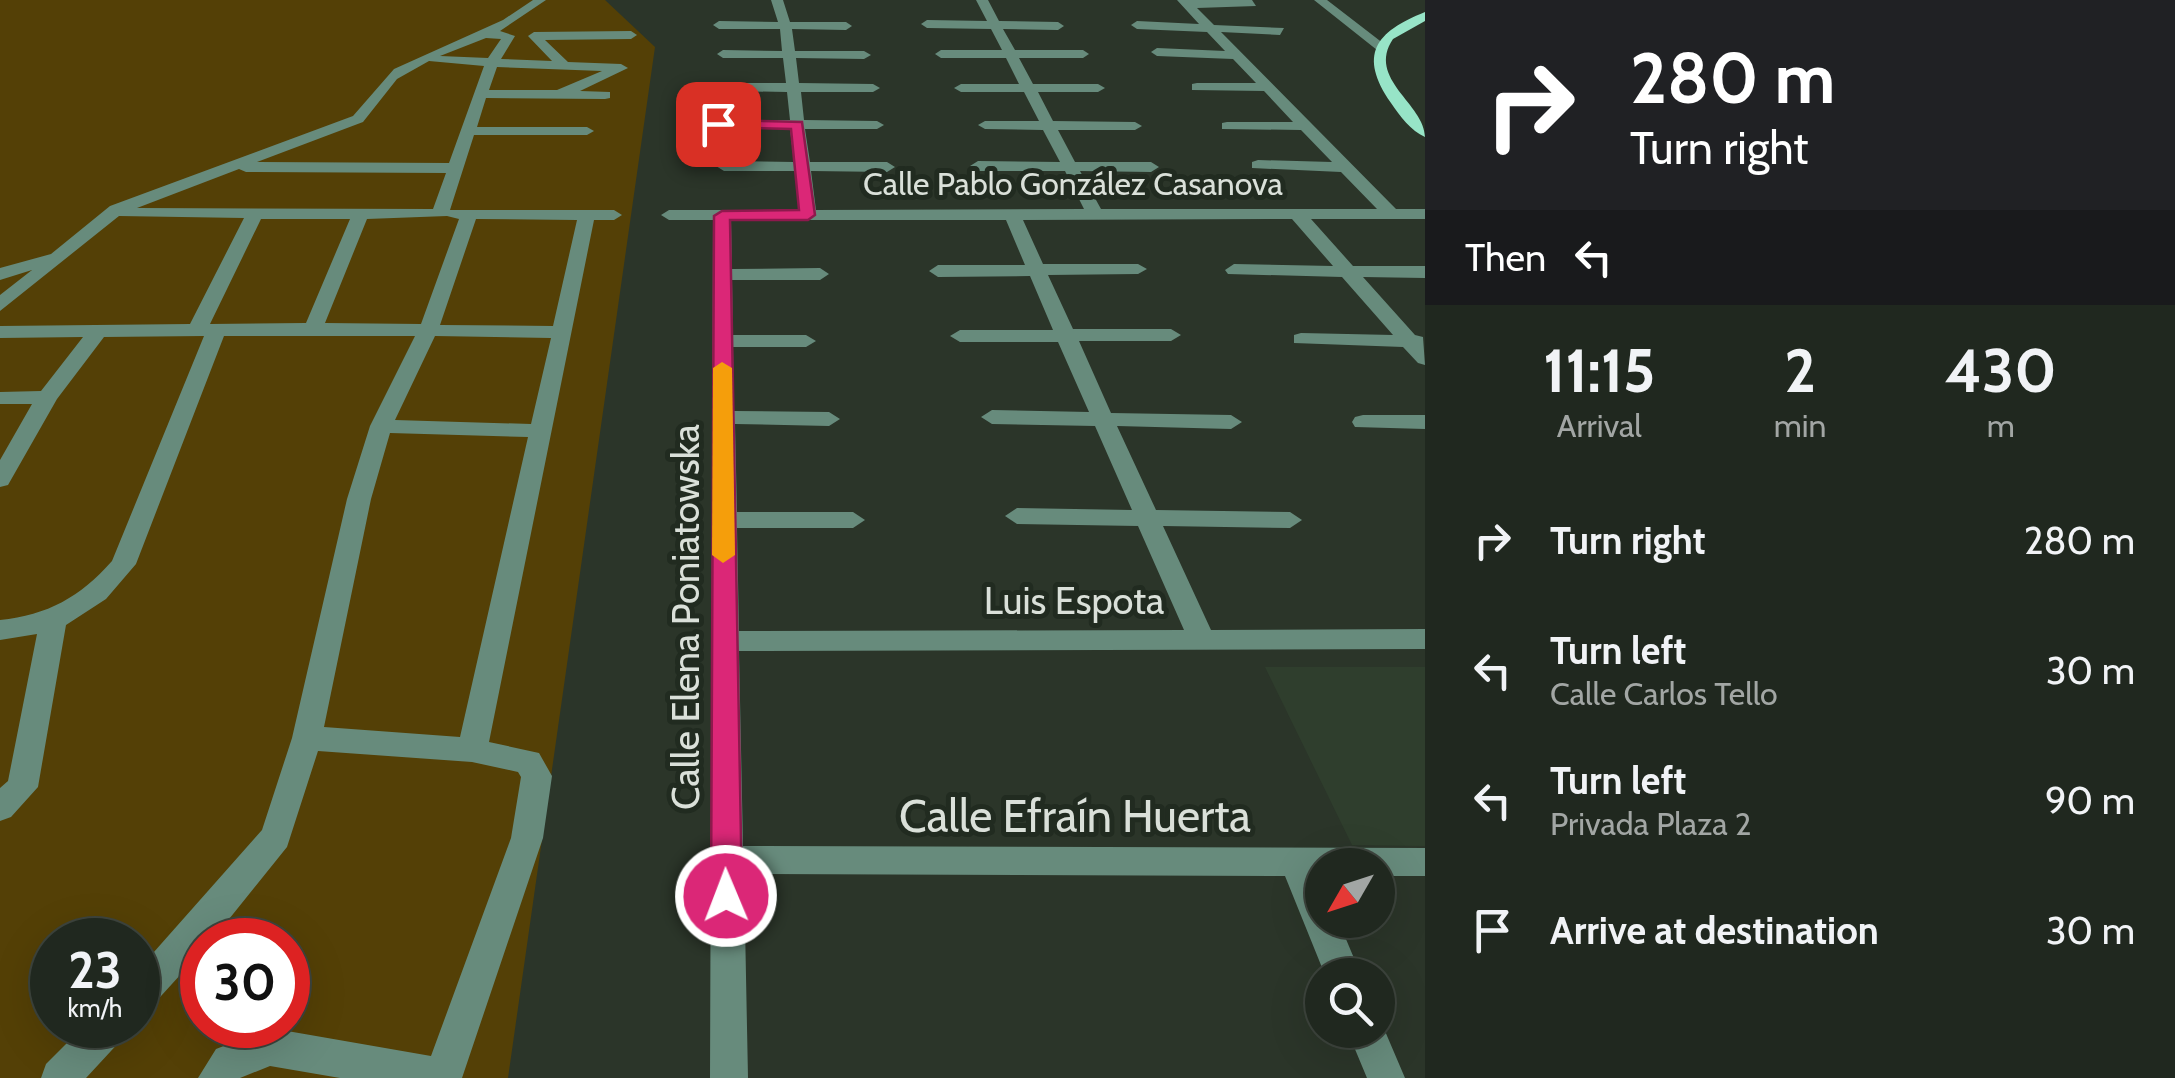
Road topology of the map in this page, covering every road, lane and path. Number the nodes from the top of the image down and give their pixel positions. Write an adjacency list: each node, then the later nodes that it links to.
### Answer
1 (540, 0): 17 (street)
2 (777, 0): 12 (street)
3 (982, 0): 10 (street)
4 (1320, 0): 20 (street)
5 (1184, 1): 6 (street); 15 (street)
6 (1252, 4)
7 (1421, 22): 20 (main road)
8 (928, 24): 10 (street)
9 (718, 25): 12 (street)
10 (998, 25): 14 (street); 27 (street)
11 (1137, 25): 15 (street)
12 (786, 26): 13 (street); 25 (street)
13 (846, 26)
14 (1058, 26)
15 (1212, 28): 16 (street); 28 (street)
16 (1280, 31)
17 (485, 34): 18 (street); 29 (street)
18 (510, 36): 19 (street); 30 (street)
19 (534, 36): 31 (street); 32 (street)
20 (1382, 47): 52 (main road)
21 (1158, 52): 28 (street)
22 (724, 54): 25 (street)
23 (941, 54): 27 (street)
24 (1083, 54): 27 (street)
25 (790, 55): 26 (street); 34 (street)
26 (864, 55)
27 (1011, 55): 40 (street)
28 (1240, 57): 33 (street)
29 (428, 60): 30 (street); 55 (street)
30 (491, 64): 31 (street); 41 (street)
31 (564, 65): 32 (street)
32 (621, 68): 42 (street)
33 (1268, 74): 35 (street); 51 (street)
34 (792, 87): 36 (street); 37 (street); 45 (street)
35 (1197, 87)
36 (721, 88)
37 (873, 88)
38 (961, 88): 40 (street)
39 (1098, 88): 40 (street)
40 (1030, 89): 48 (street)
41 (483, 94): 42 (street); 54 (street)
42 (558, 95): 43 (street)
43 (605, 95)
44 (718, 124): 45 (street)
45 (797, 124): 46 (street); 57 (street)
46 (877, 125)
47 (985, 125): 48 (street)
48 (1050, 126): 49 (street); 61 (street)
49 (1135, 126)
50 (1228, 126): 51 (street)
51 (1307, 126): 62 (street)
52 (1422, 128)
53 (587, 131): 54 (street)
54 (470, 132): 63 (street)
55 (232, 166): 63 (street); 66 (street)
56 (724, 166): 57 (street)
57 (800, 166): 60 (street); 77 (street)
58 (978, 166): 61 (street)
59 (1258, 166): 62 (street)
60 (887, 167)
61 (1070, 167): 64 (street); 65 (street)
62 (1346, 167): 67 (street)
63 (456, 168): 70 (street)
64 (1151, 168)
65 (1094, 212): 72 (street, Calle Pablo González Casanova); 78 (street, Calle Pablo González Casanova)
66 (110, 213): 68 (street); 80 (street)
67 (1390, 213): 72 (street, Calle Pablo González Casanova); 73 (street, Calle Pablo González Casanova)
68 (255, 214): 69 (street); 93 (street)
69 (360, 214): 70 (street); 92 (street)
70 (440, 214): 71 (street)
71 (469, 214): 74 (street); 91 (street)
72 (1297, 214): 85 (street)
73 (1425, 214)
74 (587, 215): 75 (street); 96 (street)
75 (614, 215)
76 (669, 215): 79 (street, Calle Pablo González Casanova)
77 (808, 215): 78 (street, Calle Pablo González Casanova); 79 (street, Calle Pablo González Casanova)
78 (1012, 215): 81 (street)
79 (722, 216): 89 (street, Calle Elena Poniatowska)
80 (66, 253): 87 (street); 90 (street)
81 (1036, 268): 82 (street); 83 (street); 99 (street)
82 (1138, 269)
83 (938, 270)
84 (1234, 270): 85 (street)
85 (1348, 272): 86 (street); 102 (street)
86 (1425, 272)
87 (0, 274)
88 (820, 274): 89 (street)
89 (722, 275): 103 (street, Calle Elena Poniatowska)
90 (0, 304)
91 (429, 328): 92 (street); 96 (street); 114 (street)
92 (313, 329): 93 (street)
93 (206, 330): 94 (street); 122 (street)
94 (98, 331): 95 (street); 105 (street)
95 (0, 332)
96 (562, 332): 115 (street)
97 (1171, 335): 99 (street)
98 (960, 336): 99 (street)
99 (1066, 336): 110 (street)
100 (1302, 339): 102 (street)
101 (806, 341): 103 (street)
102 (1417, 341): 104 (street)
103 (722, 342): 107 (street, Calle Elena Poniatowska)
104 (1425, 359)
105 (47, 396): 106 (street); 116 (street)
106 (0, 398)
107 (723, 417): 109 (street); 119 (street, Calle Elena Poniatowska)
108 (992, 417): 110 (street)
109 (830, 419)
110 (1104, 420): 111 (street); 118 (street)
111 (1231, 422)
112 (1363, 422): 113 (street)
113 (1425, 422)
114 (381, 426): 115 (street); 127 (street)
115 (540, 431): 128 (street)
116 (0, 480)
117 (1017, 516): 118 (street)
118 (1146, 516): 121 (street); 124 (street)
119 (723, 520): 120 (street); 126 (street, Calle Elena Poniatowska)
120 (853, 520)
121 (1290, 520)
122 (53, 623): 123 (street); 129 (street)
123 (0, 630)
124 (1201, 638): 125 (street, Luis Espota); 126 (street, Luis Espota)
125 (1425, 638)
126 (724, 641): 130 (street, Calle Elena Poniatowska)
127 (307, 738): 128 (street); 134 (street)
128 (472, 750): 139 (street)
129 (0, 808)
130 (726, 860): 131 (street, Calle Efraín Huerta); 140 (street, Calle Elena Poniatowska)
131 (1296, 861): 132 (street, Calle Efraín Huerta); 133 (street)
132 (1425, 862)
133 (1336, 958)
134 (160, 971)
135 (88, 1048): 137 (street)
136 (1374, 1048): 141 (street)
137 (60, 1078)
138 (217, 1078): 139 (street)
139 (442, 1078)
140 (729, 1078)
141 (1386, 1078)

